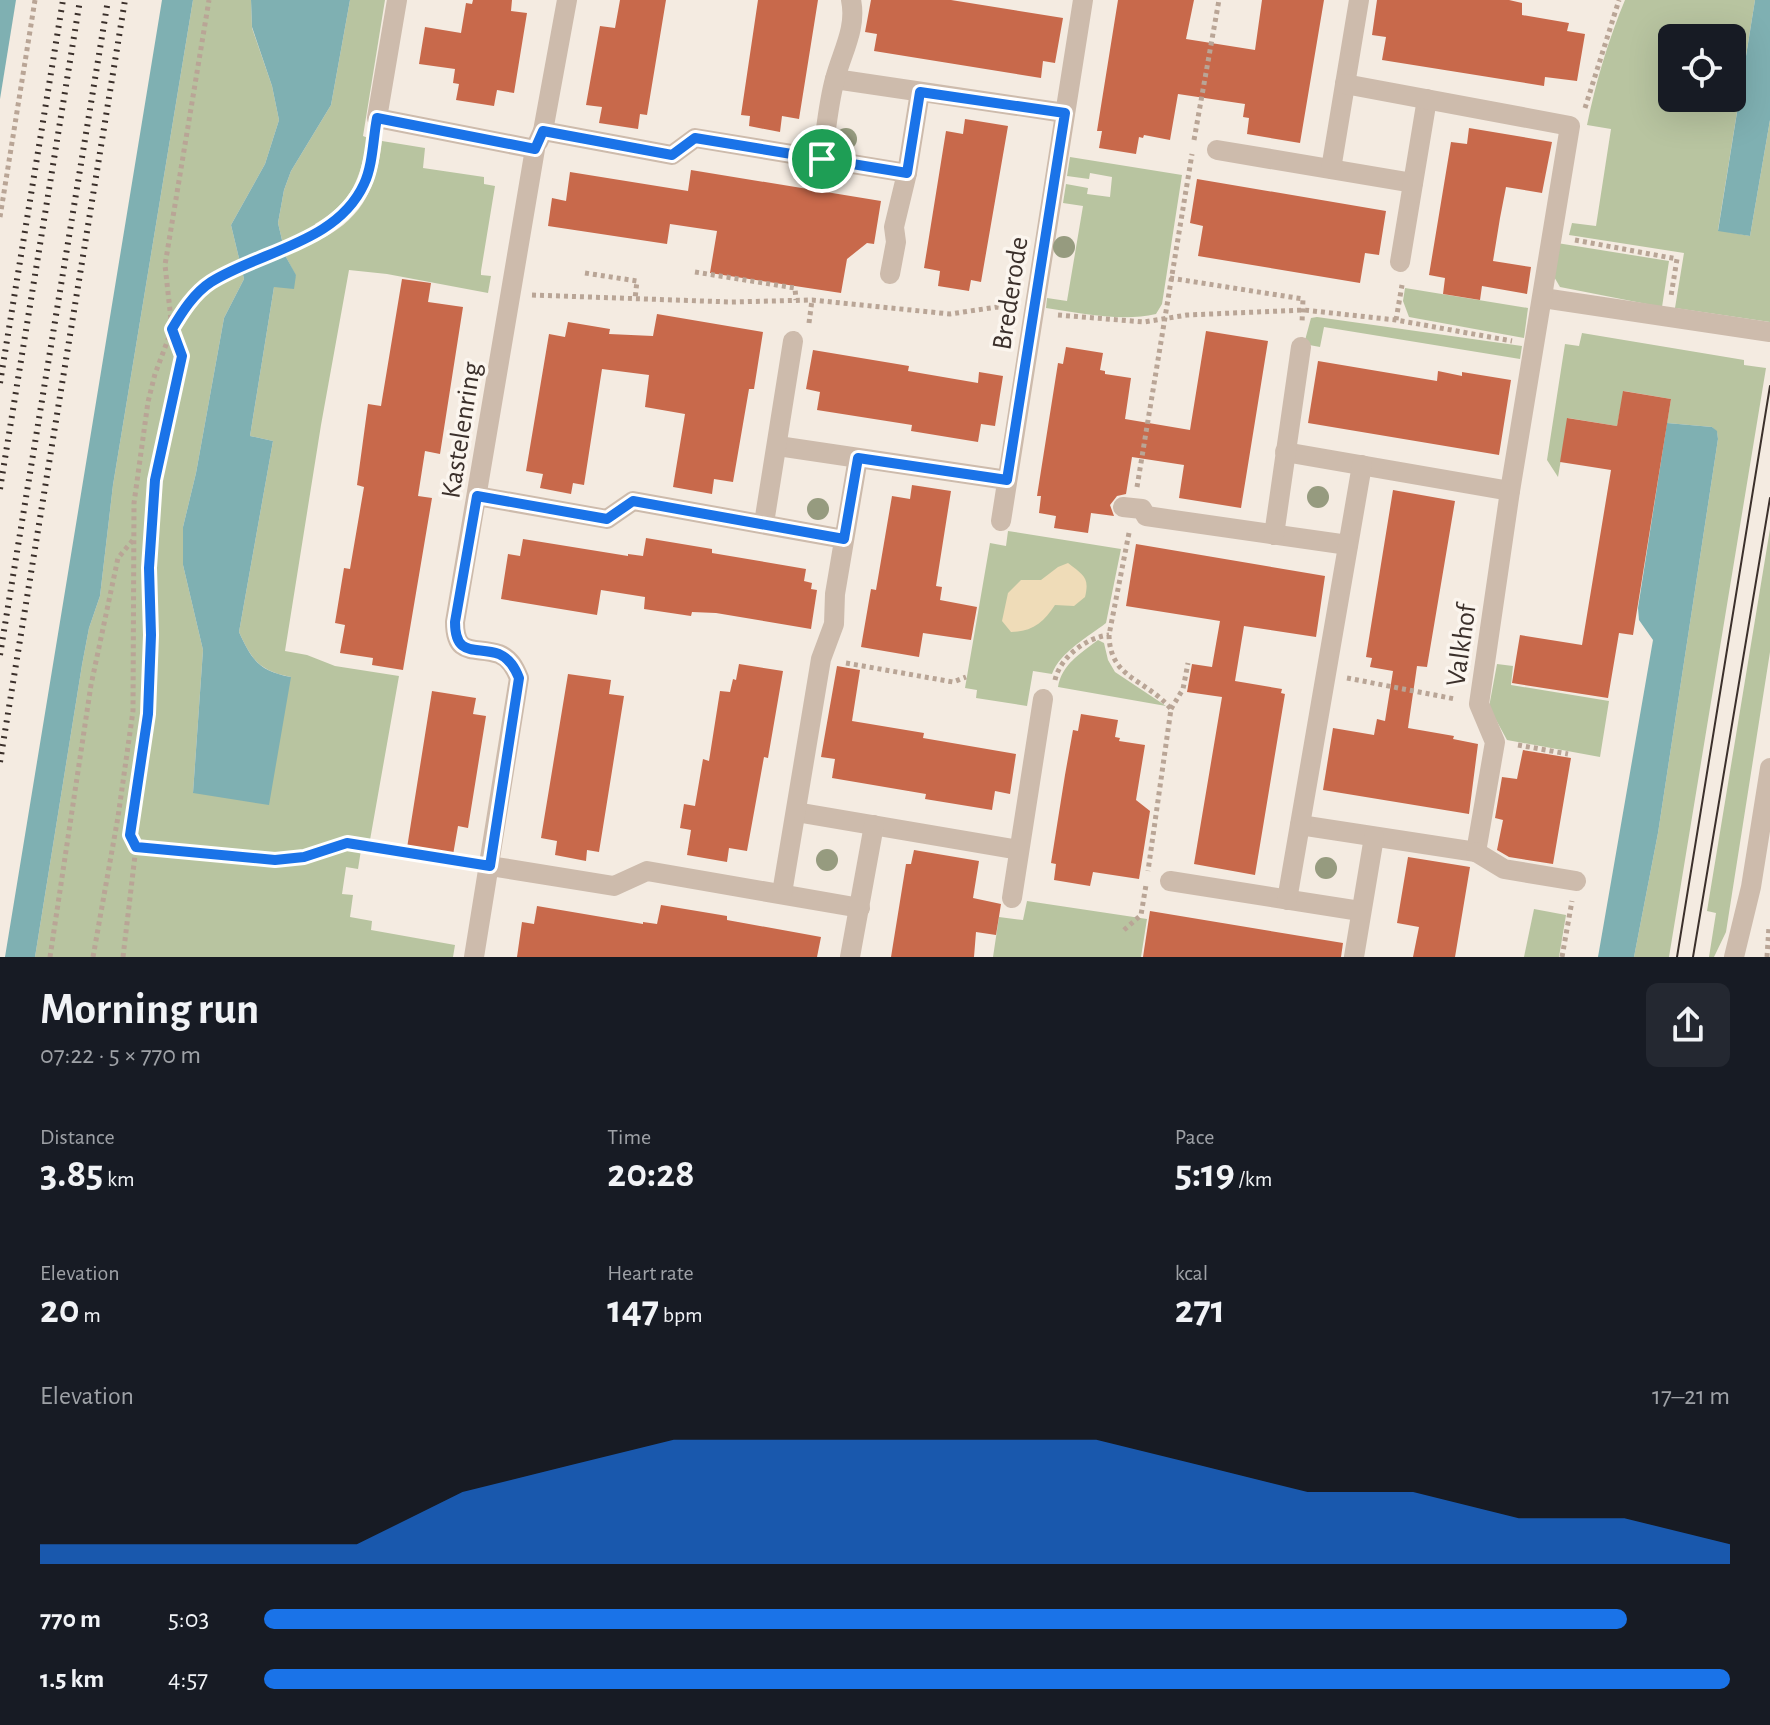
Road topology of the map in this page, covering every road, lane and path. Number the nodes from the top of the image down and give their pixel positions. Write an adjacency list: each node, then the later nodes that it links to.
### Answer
1 (35, 0): 23 (path)
2 (209, 0): 36 (path)
3 (397, 0): 15 (street)
4 (567, 0): 17 (street)
5 (851, 0): 10 (street)
6 (1083, 0): 14 (street, Brederode)
7 (1219, 0): 29 (path)
8 (1359, 0): 11 (street)
9 (1619, 0): 16 (path)
10 (835, 79): 12 (street); 19 (street)
11 (1345, 84): 13 (street); 20 (street)
12 (920, 92): 14 (street); 21 (street)
13 (1427, 99): 16 (street); 22 (street)
14 (1065, 113): 44 (street, Brederode)
15 (377, 118): 17 (street); 36 (path)
16 (1570, 126): 24 (street, Valkhof)
17 (539, 140): 19 (street); 46 (street, Kastelenring)
18 (1217, 150): 20 (street)
19 (822, 159): 21 (street)
20 (1331, 169): 22 (street)
21 (907, 173): 28 (street)
22 (1413, 183): 25 (street)
23 (0, 217)
24 (1554, 236): 30 (street, Valkhof); 34 (path)
25 (1400, 262): 35 (path)
26 (695, 272): 32 (path)
27 (585, 273): 31 (path)
28 (890, 274)
29 (1170, 278): 33 (path); 47 (path)
30 (1543, 298): 34 (street); 45 (street, Valkhof)
31 (635, 299)
32 (796, 300)
33 (1304, 310)
34 (1668, 317): 37 (street)
35 (1396, 320)
36 (172, 329): 51 (path); 69 (path)
37 (1770, 332)
38 (793, 341): 40 (street)
39 (1301, 347): 41 (street)
40 (778, 446): 42 (street); 49 (street)
41 (1285, 452): 43 (street); 50 (street)
42 (858, 458): 44 (street); 52 (street)
43 (1362, 465): 45 (street); 53 (street)
44 (1007, 480): 48 (street, Brederode)
45 (1510, 491): 60 (street, Valkhof)
46 (477, 496): 49 (street); 72 (street, Kastelenring)
47 (1128, 508): 50 (street); 54 (path)
48 (1001, 521)
49 (764, 523): 52 (street)
50 (1274, 535): 53 (street)
51 (134, 539): 83 (path); 84 (path)
52 (844, 539): 55 (street)
53 (1348, 545): 57 (street)
54 (1109, 635): 59 (path); 61 (path)
55 (821, 659): 58 (path); 65 (street)
56 (1188, 663): 61 (path)
57 (1327, 674): 60 (path); 67 (street)
58 (966, 677)
59 (1043, 699): 70 (street)
60 (1479, 704): 62 (street, Valkhof)
61 (1171, 709): 73 (path)
62 (1495, 742): 63 (path); 71 (street)
63 (1568, 754)
64 (1770, 768): 76 (street)
65 (796, 812): 66 (street); 77 (street)
66 (874, 825): 70 (street); 80 (street)
67 (1300, 825): 68 (street); 79 (street)
68 (1374, 837): 71 (street); 81 (street)
69 (136, 847): 72 (path); 85 (path)
70 (1019, 850): 78 (street)
71 (1476, 852): 75 (street)
72 (490, 866): 77 (street); 86 (street, Kastelenring)
73 (1147, 876): 74 (path); 82 (path)
74 (1170, 881): 79 (street)
75 (1576, 881): 89 (path)
76 (1751, 887): 90 (street); 91 (street)
77 (782, 893): 80 (street)
78 (1012, 898)
79 (1287, 900): 81 (street)
80 (860, 908): 87 (street)
81 (1360, 911): 88 (street)
82 (1124, 930)
83 (50, 957)
84 (93, 957)
85 (123, 957)
86 (474, 957)
87 (850, 957)
88 (1354, 957)
89 (1562, 957)
90 (1734, 957)
91 (1748, 957)

